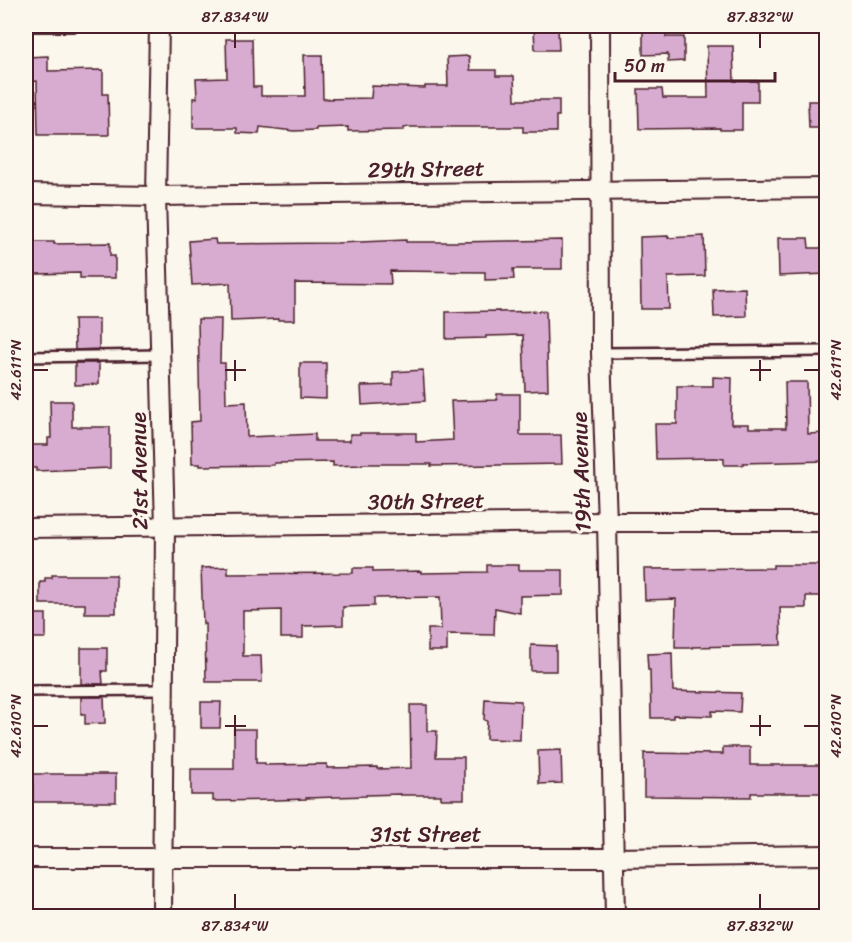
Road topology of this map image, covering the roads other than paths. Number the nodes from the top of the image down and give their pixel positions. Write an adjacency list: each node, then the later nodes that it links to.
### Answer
1 (26, 26): 2 (lane)
2 (73, 26)
3 (159, 26): 8 (street, 21st Avenue)
4 (600, 26): 6 (street, 19th Avenue)
5 (826, 188): 6 (street, 29th Street)
6 (601, 191): 8 (street, 29th Street); 10 (street, 19th Avenue)
7 (26, 194): 8 (street, 29th Street)
8 (156, 196): 11 (street, 21st Avenue)
9 (826, 351): 10 (lane)
10 (601, 353): 13 (street, 19th Avenue)
11 (160, 356): 12 (lane); 15 (street, 21st Avenue)
12 (26, 357)
13 (607, 522): 14 (street, 30th Street); 15 (street, 30th Street); 22 (street, 19th Avenue)
14 (826, 522)
15 (165, 527): 16 (street, 30th Street); 17 (street, 21st Avenue)
16 (26, 528)
17 (164, 690): 18 (lane); 21 (street, 21st Avenue)
18 (26, 691)
19 (826, 855): 22 (street, 31st Street)
20 (26, 858): 21 (street, 31st Street)
21 (163, 858): 22 (street, 31st Street); 23 (street, 21st Avenue)
22 (614, 858): 24 (street, 19th Avenue)
23 (162, 916)
24 (615, 916)

